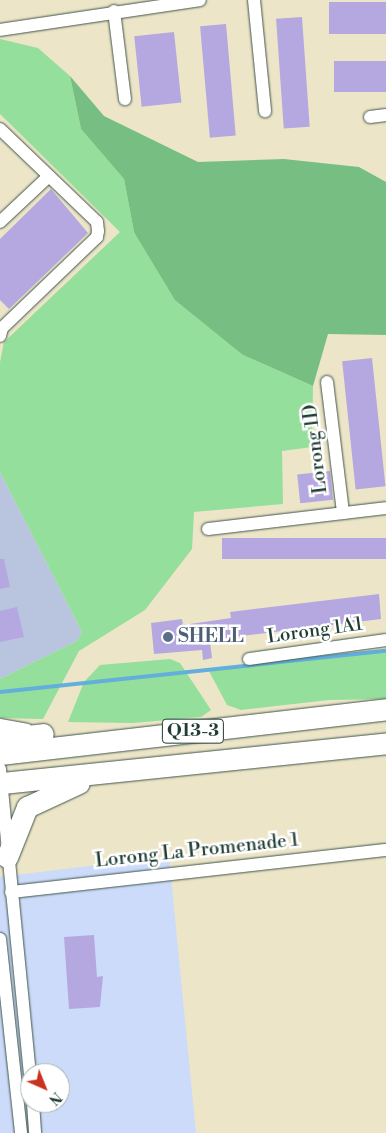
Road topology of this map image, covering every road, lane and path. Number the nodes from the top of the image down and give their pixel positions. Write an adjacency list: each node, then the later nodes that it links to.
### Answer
1 (200, 0): 3 (street)
2 (254, 0): 6 (street)
3 (114, 11): 4 (street); 5 (street)
4 (0, 30)
5 (125, 99)
6 (265, 111)
7 (386, 115): 8 (street)
8 (370, 117)
9 (0, 129): 10 (street)
10 (49, 176): 11 (street); 12 (street)
11 (0, 222)
12 (0, 336)
13 (328, 382): 15 (street, Lorong 1D)
14 (386, 508): 15 (street)
15 (343, 513): 16 (street)
16 (208, 529)
17 (386, 640): 18 (street, Lorong 1A1)
18 (249, 659)
19 (386, 709): 20 (highway, Q13-3)
20 (358, 712): 22 (highway); 26 (highway, Q13-3)
21 (0, 725): 22 (street)
22 (47, 734): 23 (highway); 25 (highway)
23 (0, 739)
24 (386, 743): 27 (highway, Q13-3)
25 (0, 750)
26 (0, 754)
27 (107, 772): 28 (highway, Q13-3); 30 (highway)
28 (1, 776): 30 (street)
29 (386, 850): 31 (street, Lorong La Promenade 1)
30 (7, 857): 31 (street)
31 (12, 892): 33 (street)
32 (0, 939): 35 (street)
33 (29, 1063)
34 (34, 1113): 36 (street)
35 (21, 1133)
36 (35, 1133)

